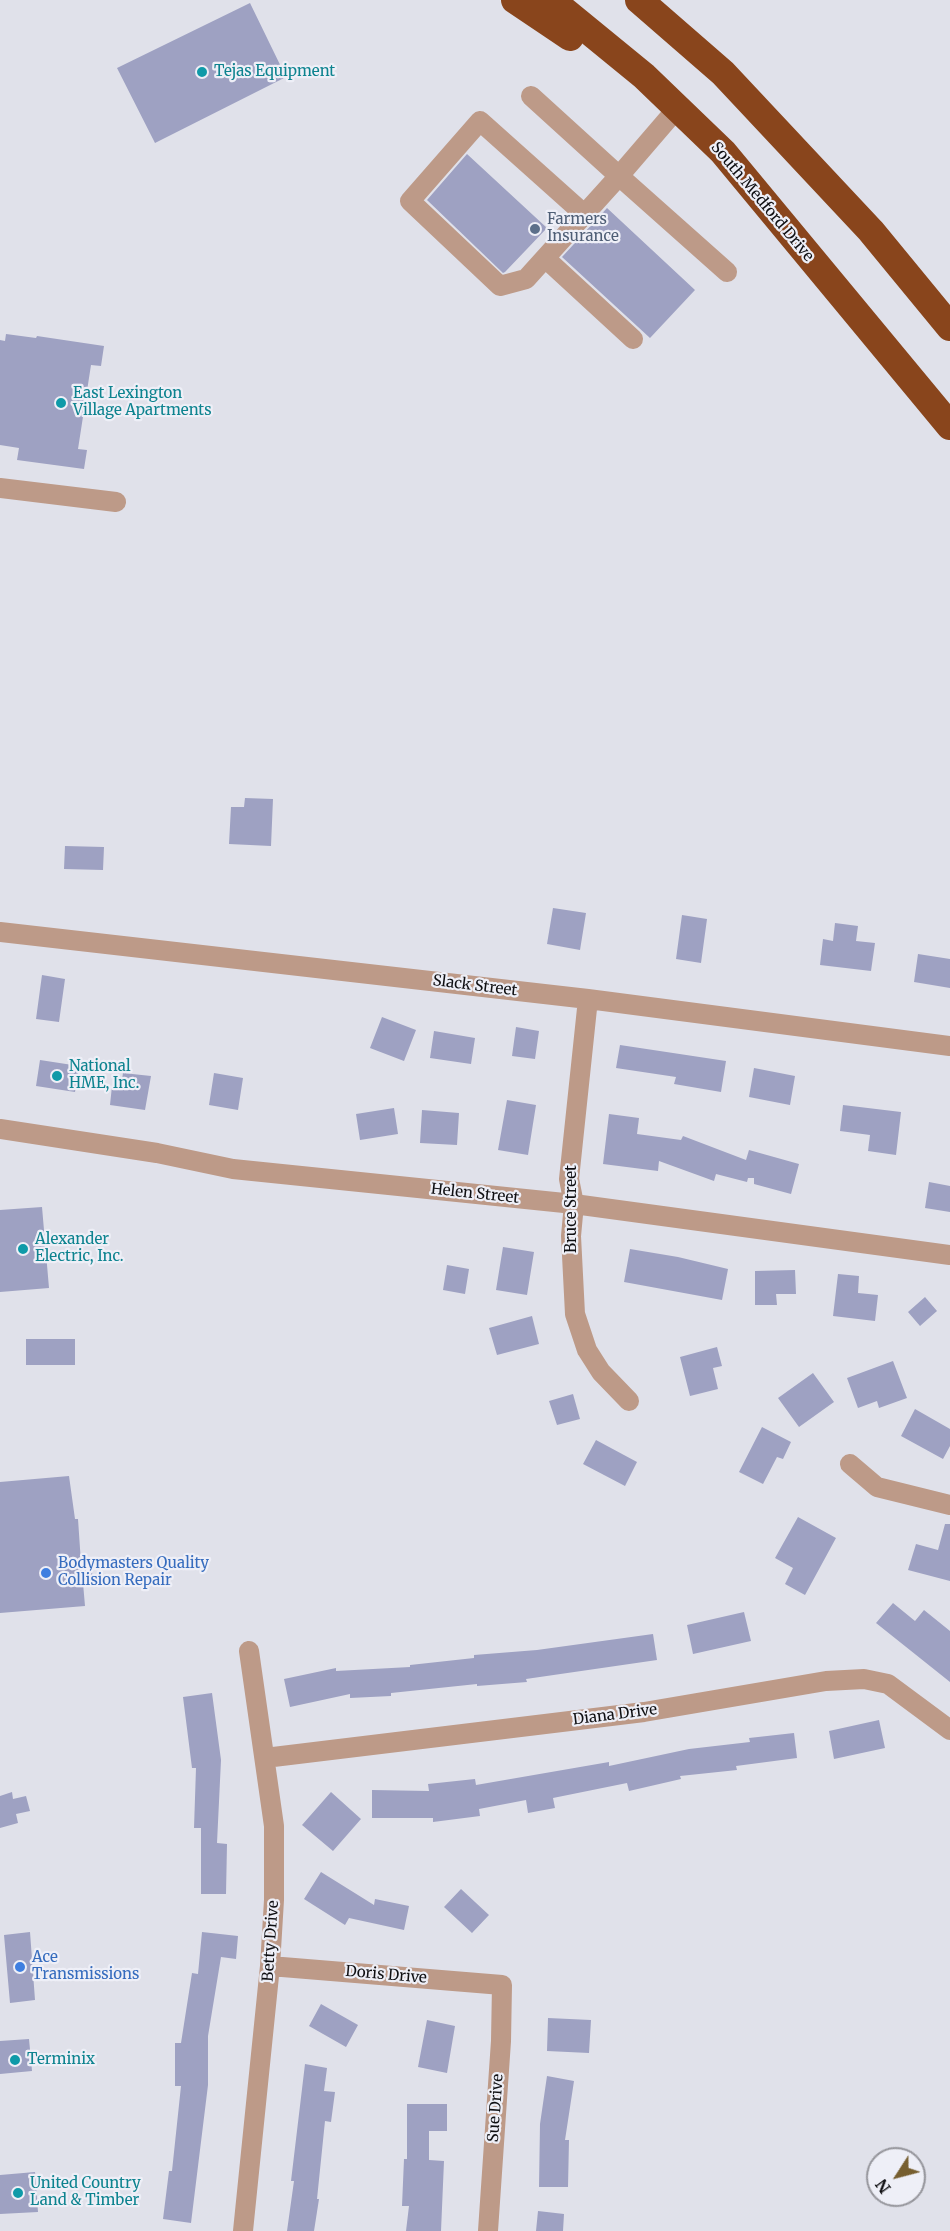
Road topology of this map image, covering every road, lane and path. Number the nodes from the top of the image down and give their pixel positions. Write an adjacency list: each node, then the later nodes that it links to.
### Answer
1 (515, 0): 5 (highway)
2 (551, 0): 6 (highway, South Medford Drive)
3 (639, 0): 11 (highway)
4 (531, 96): 7 (street)
5 (674, 112): 6 (highway); 7 (street)
6 (698, 129): 13 (highway, South Medford Drive)
7 (619, 176): 8 (street); 10 (street)
8 (584, 214): 9 (street); 9 (street)
9 (545, 258): 12 (street)
10 (727, 272)
11 (950, 327)
12 (633, 339)
13 (950, 426)
14 (0, 488): 15 (street)
15 (116, 502)
16 (0, 932): 17 (street, Slack Street)
17 (588, 999): 18 (street, Slack Street); 20 (street, Bruce Street)
18 (950, 1046)
19 (0, 1129): 20 (street, Helen Street)
20 (574, 1204): 21 (street, Helen Street); 22 (street, Bruce Street)
21 (950, 1255)
22 (629, 1401)
23 (850, 1464): 24 (street)
24 (950, 1505)
25 (249, 1650): 27 (street, Betty Drive)
26 (950, 1730): 27 (street, Diana Drive)
27 (265, 1758): 28 (street, Betty Drive)
28 (270, 1966): 29 (street, Doris Drive); 30 (street, Betty Drive)
29 (502, 1985): 31 (street, Sue Drive)
30 (243, 2231)
31 (488, 2231)

